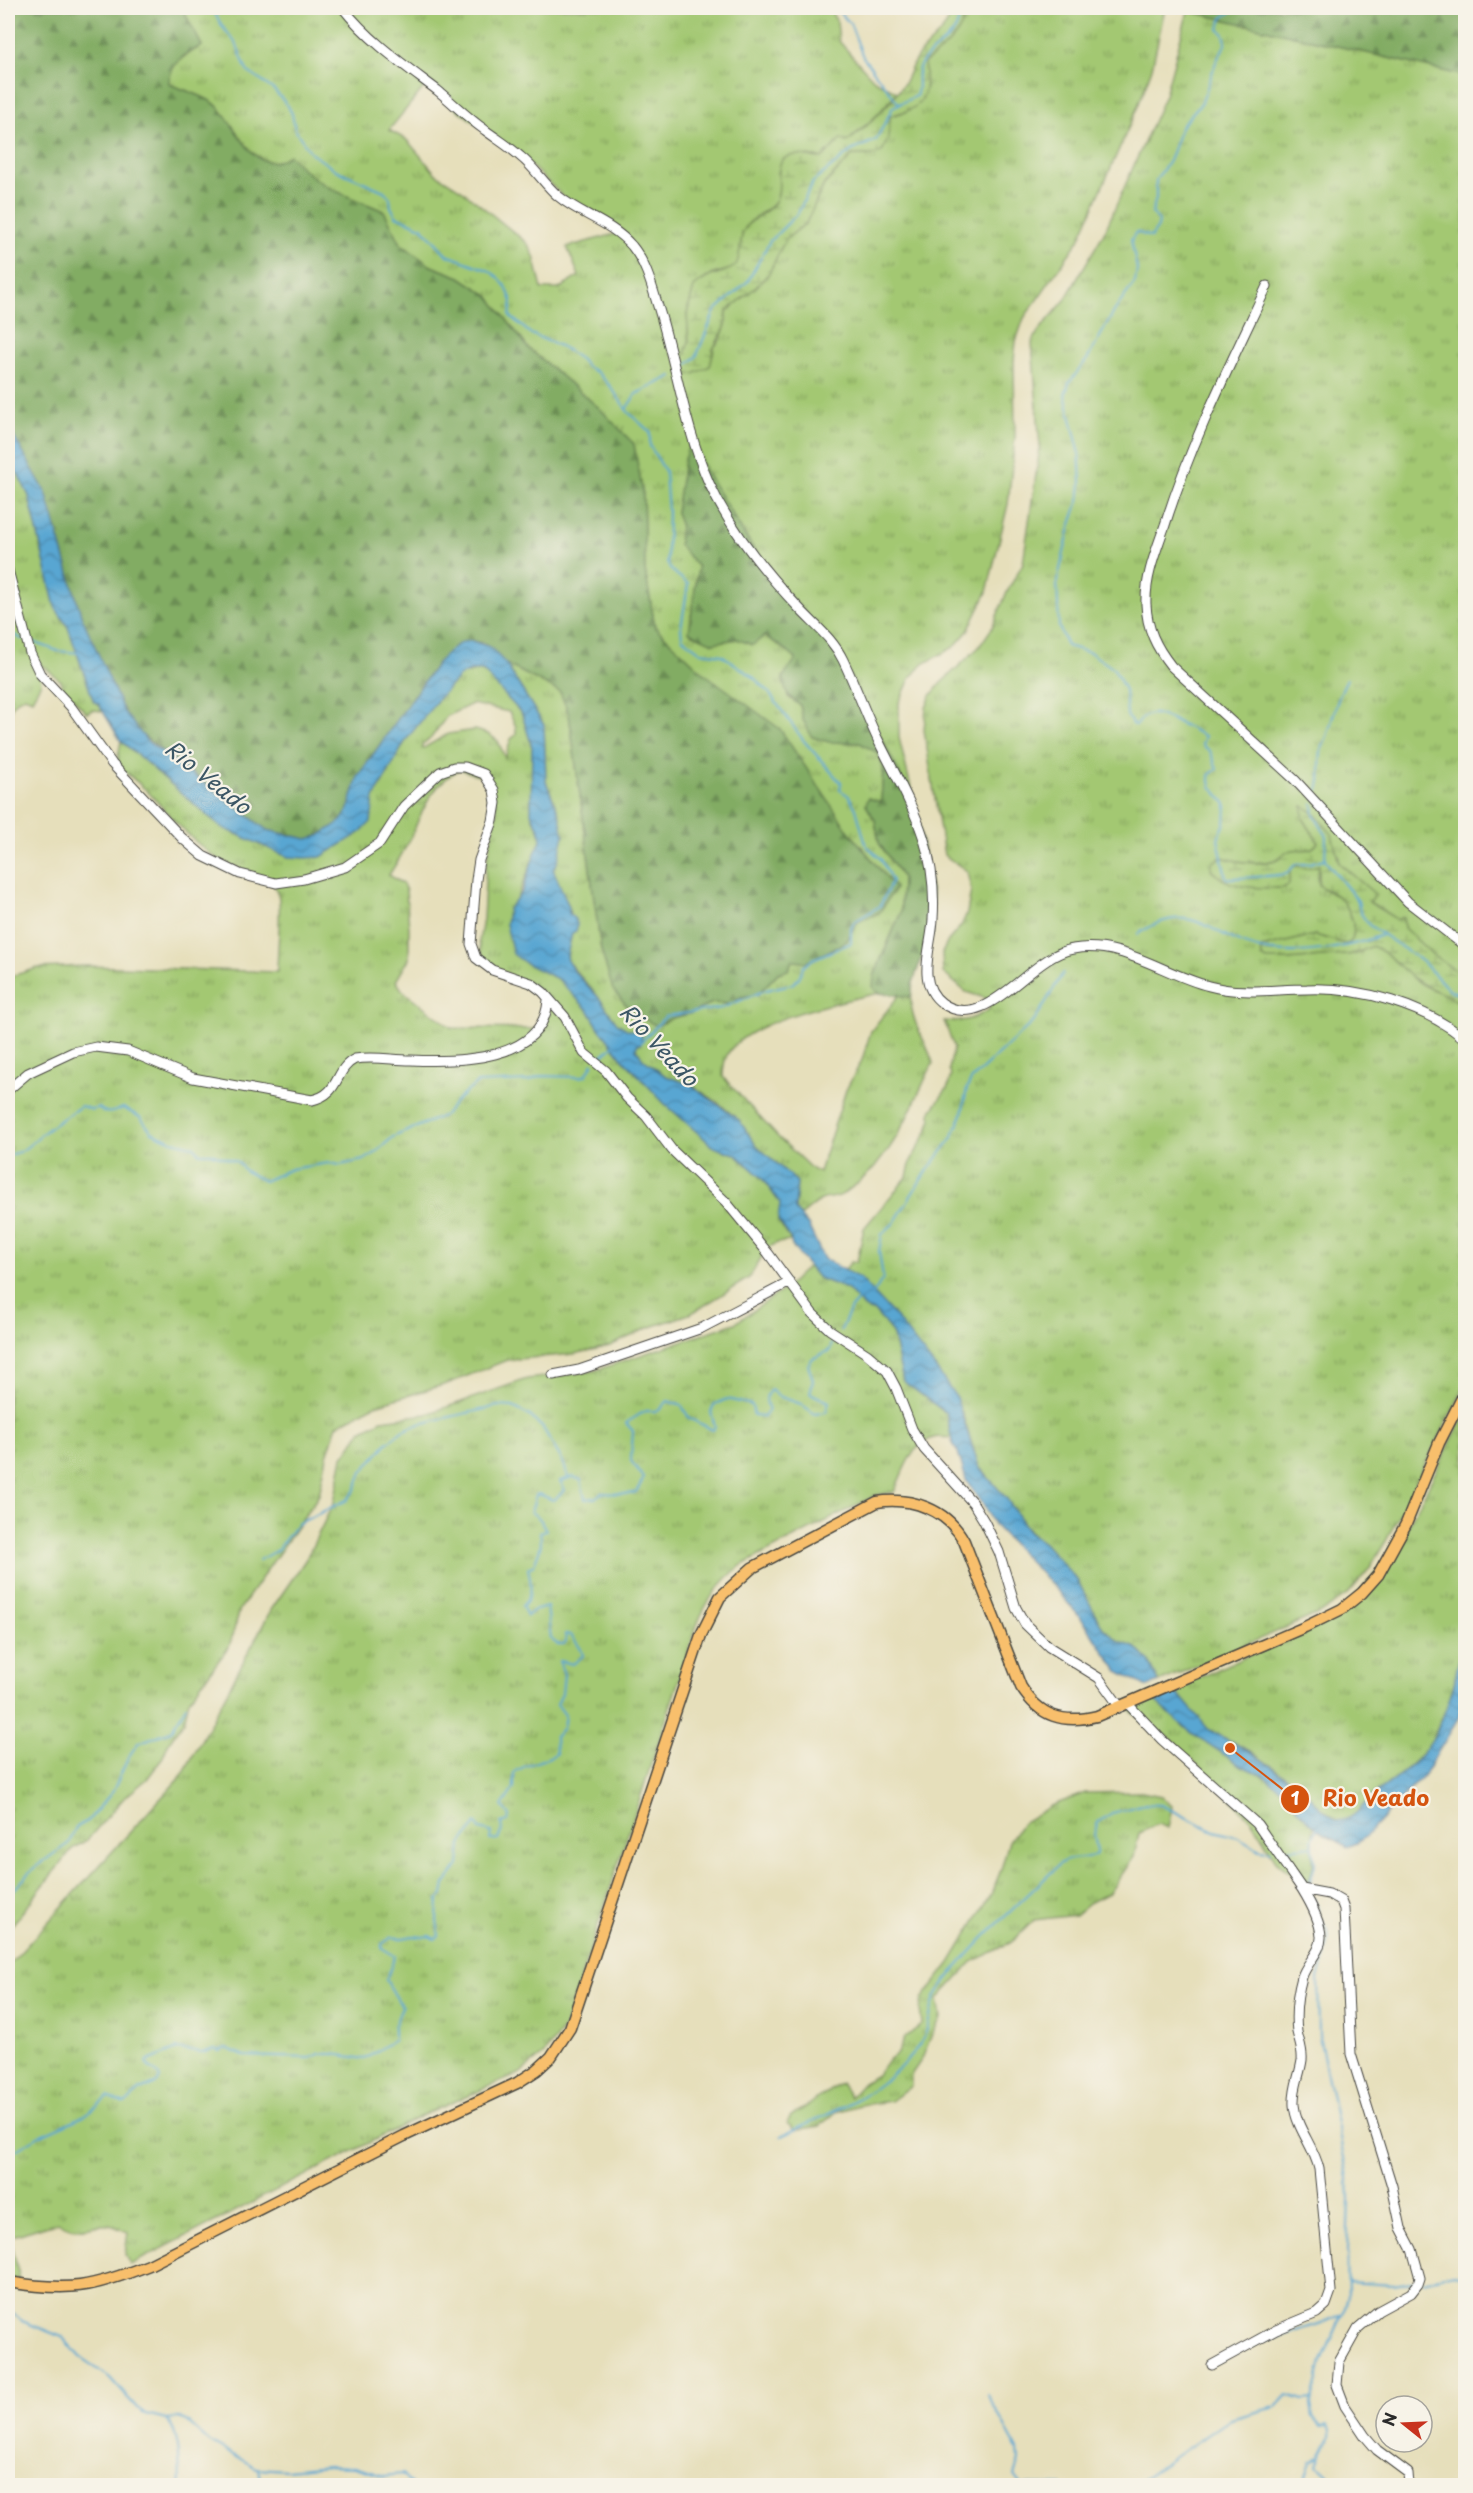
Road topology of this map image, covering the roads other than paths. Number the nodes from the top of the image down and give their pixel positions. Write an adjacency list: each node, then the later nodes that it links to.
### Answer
1 (343, 8): 6 (street)
2 (1267, 286): 4 (street)
3 (8, 570): 5 (street)
4 (1466, 947)
5 (548, 1000): 7 (street); 8 (street)
6 (1466, 1040)
7 (8, 1090)
8 (790, 1282): 9 (street); 11 (street)
9 (553, 1375)
10 (1466, 1389): 11 (main road)
11 (1124, 1706): 12 (street); 13 (main road)
12 (1302, 1889): 14 (street); 15 (street)
13 (8, 2282)
14 (1212, 2365)
15 (1409, 2486)

